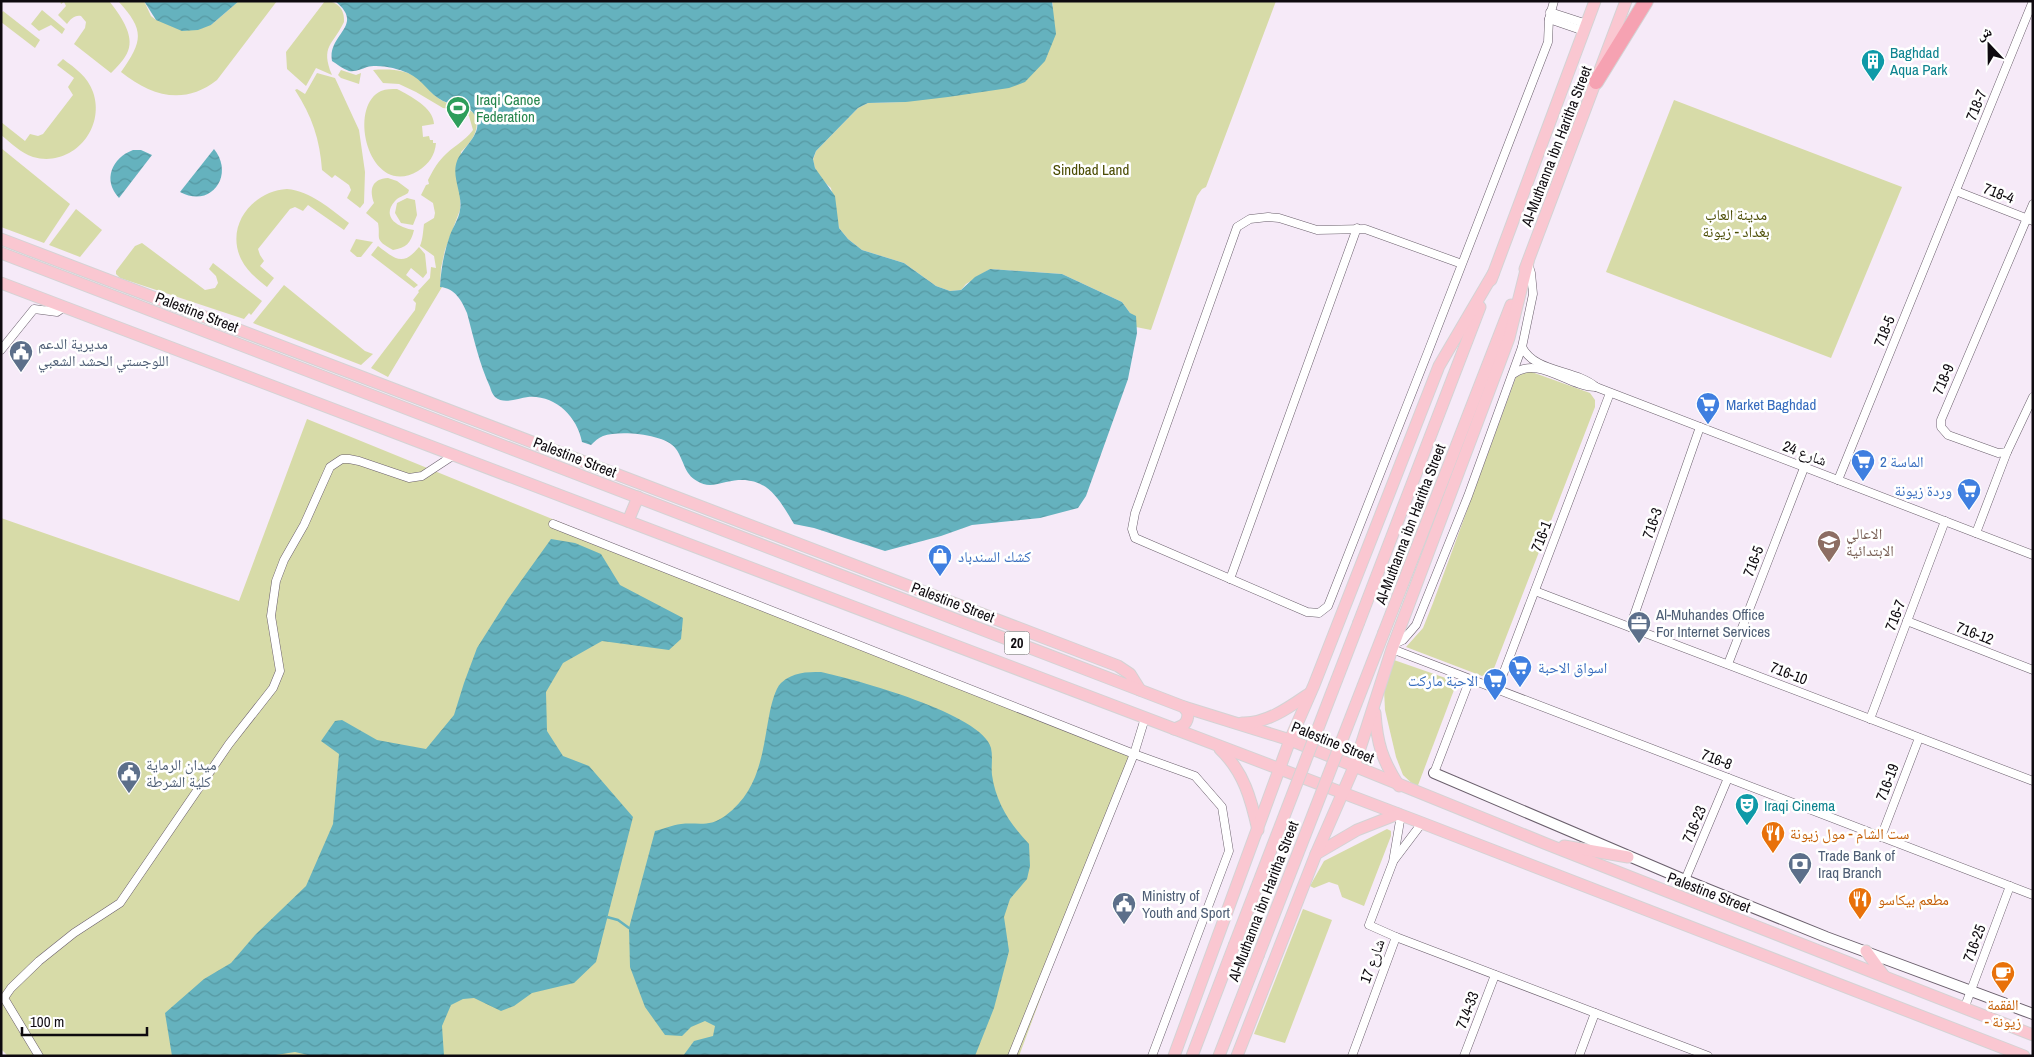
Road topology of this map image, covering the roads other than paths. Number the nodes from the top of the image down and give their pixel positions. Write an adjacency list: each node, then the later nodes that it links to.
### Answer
1 (1554, 1): 6 (street)
2 (1595, 1): 7 (main road, Al-Muthanna ibn Haritha Street)
3 (1626, 1): 8 (main road, Al-Muthanna ibn Haritha Street)
4 (1646, 1): 8 (highway)
5 (2033, 1): 9 (street, 718-7)
6 (1550, 15): 7 (street); 16 (street)
7 (1586, 27): 19 (main road, Al-Muthanna ibn Haritha Street)
8 (1596, 82): 15 (main road, Al-Muthanna ibn Haritha Street)
9 (1956, 191): 11 (street, 718-4); 34 (street, 718-5)
10 (2033, 204): 11 (street)
11 (2030, 220): 31 (street, 718-9)
12 (1357, 228): 16 (street); 41 (street); 41 (street)
13 (1, 239): 17 (main road)
14 (1, 252): 18 (main road, Palestine Street / 20)
15 (1528, 262): 24 (street); 47 (main road); 98 (main road, Al-Muthanna ibn Haritha Street, bridge)
16 (1462, 264): 41 (street)
17 (82, 270): 18 (main road); 20 (main road)
18 (56, 274): 22 (main road, Palestine Street / 20)
19 (1493, 274): 53 (main road); 97 (main road, Al-Muthanna ibn Haritha Street, bridge)
20 (102, 277): 22 (main road); 43 (main road)
21 (1, 283): 23 (main road, 20)
22 (117, 297): 35 (main road, Palestine Street / 20)
23 (64, 307): 25 (street); 32 (main road, 20)
24 (1522, 347): 26 (street); 27 (street, شارع 24)
25 (1, 350)
26 (1513, 374): 27 (street, شارع 24); 47 (street)
27 (1596, 387): 28 (street, شارع 24)
28 (1610, 393): 30 (street, شارع 24); 42 (street, 716-1)
29 (2033, 397): 31 (street)
30 (1700, 427): 33 (street, شارع 24); 46 (street, 716-3)
31 (2007, 452): 39 (street)
32 (454, 455): 36 (main road, 20); 87 (street)
33 (1804, 468): 34 (street, شارع 24); 48 (street, 716-5)
34 (1838, 480): 37 (street, شارع 24)
35 (638, 497): 36 (main road); 44 (main road, Palestine Street / 20)
36 (628, 521): 56 (main road, 20)
37 (1944, 521): 39 (street, شارع 24); 45 (street, 716-7)
38 (553, 524): 63 (street)
39 (1976, 533): 40 (street, شارع 24)
40 (2033, 555)
41 (1230, 579)
42 (1535, 590): 46 (street, 716-10); 52 (street, 716-1)
43 (932, 595): 44 (main road); 51 (main road)
44 (904, 600): 51 (main road, Palestine Street / 20)
45 (1907, 621): 49 (street, 716-12); 57 (street, 716-7)
46 (1630, 627): 48 (street, 716-10)
47 (1393, 647): 50 (street, 716-8); 55 (main road)
48 (1728, 664): 57 (street, 716-10)
49 (2033, 670)
50 (1470, 679): 52 (street, 716-8); 66 (street)
51 (1140, 690): 54 (main road, Palestine Street / 20)
52 (1497, 690): 67 (street, 716-8)
53 (1310, 693): 58 (main road); 61 (main road)
54 (1184, 707): 58 (main road, Palestine Street / 20); 59 (main road)
55 (1374, 708): 64 (main road); 69 (main road)
56 (1146, 718): 59 (main road, 20); 63 (street)
57 (1870, 719): 60 (street, 716-10)
58 (1229, 722): 61 (main road, Palestine Street / 20)
59 (1174, 730): 62 (main road, 20)
60 (1919, 738): 68 (street, 716-10); 74 (street, 716-19)
61 (1290, 740): 64 (main road, Palestine Street / 20); 65 (main road)
62 (1217, 746): 65 (main road, 20); 73 (main road)
63 (1134, 754): 94 (street); 95 (street)
64 (1354, 767): 69 (main road, Palestine Street / 20); 70 (main road)
65 (1280, 769): 70 (main road, 20); 73 (main road)
66 (1434, 773): 77 (street)
67 (1728, 778): 74 (street, 716-8); 79 (street, 716-23)
68 (2033, 781)
69 (1399, 786): 75 (main road, Palestine Street / 20)
70 (1344, 793): 71 (main road, 20); 76 (main road)
71 (1399, 814): 72 (main road, 20); 76 (main road); 78 (street, شارع 17)
72 (1422, 823): 78 (street, شارع 17); 104 (main road, 20)
73 (1258, 830): 96 (main road)
74 (1881, 837): 80 (street, 716-8)
75 (1549, 845): 77 (main road); 85 (main road, Palestine Street / 20)
76 (1316, 854): 99 (main road)
77 (1628, 857): 79 (street)
78 (1393, 862): 82 (street, شارع 17)
79 (1685, 880): 83 (street)
80 (2010, 886): 81 (street, 716-8); 86 (street, 716-25)
81 (2033, 895)
82 (1396, 937): 84 (street); 100 (street, شارع 17)
83 (1866, 952): 85 (main road); 86 (street)
84 (1495, 975): 89 (street); 101 (street, 714-33)
85 (1885, 977): 88 (main road, Palestine Street / 20)
86 (1971, 990): 88 (street, 716-25); 90 (street)
87 (3, 999): 93 (street)
88 (1964, 1009): 91 (main road, Palestine Street / 20)
89 (1596, 1013): 92 (street); 102 (street)
90 (2033, 1014)
91 (2033, 1035)
92 (1694, 1053): 103 (street)
93 (39, 1056)
94 (1012, 1056)
95 (1152, 1056)
96 (1174, 1056)
97 (1192, 1056)
98 (1219, 1056)
99 (1237, 1056)
100 (1352, 1056)
101 (1464, 1056)
102 (1579, 1056)
103 (1708, 1056)
104 (2024, 1056)

